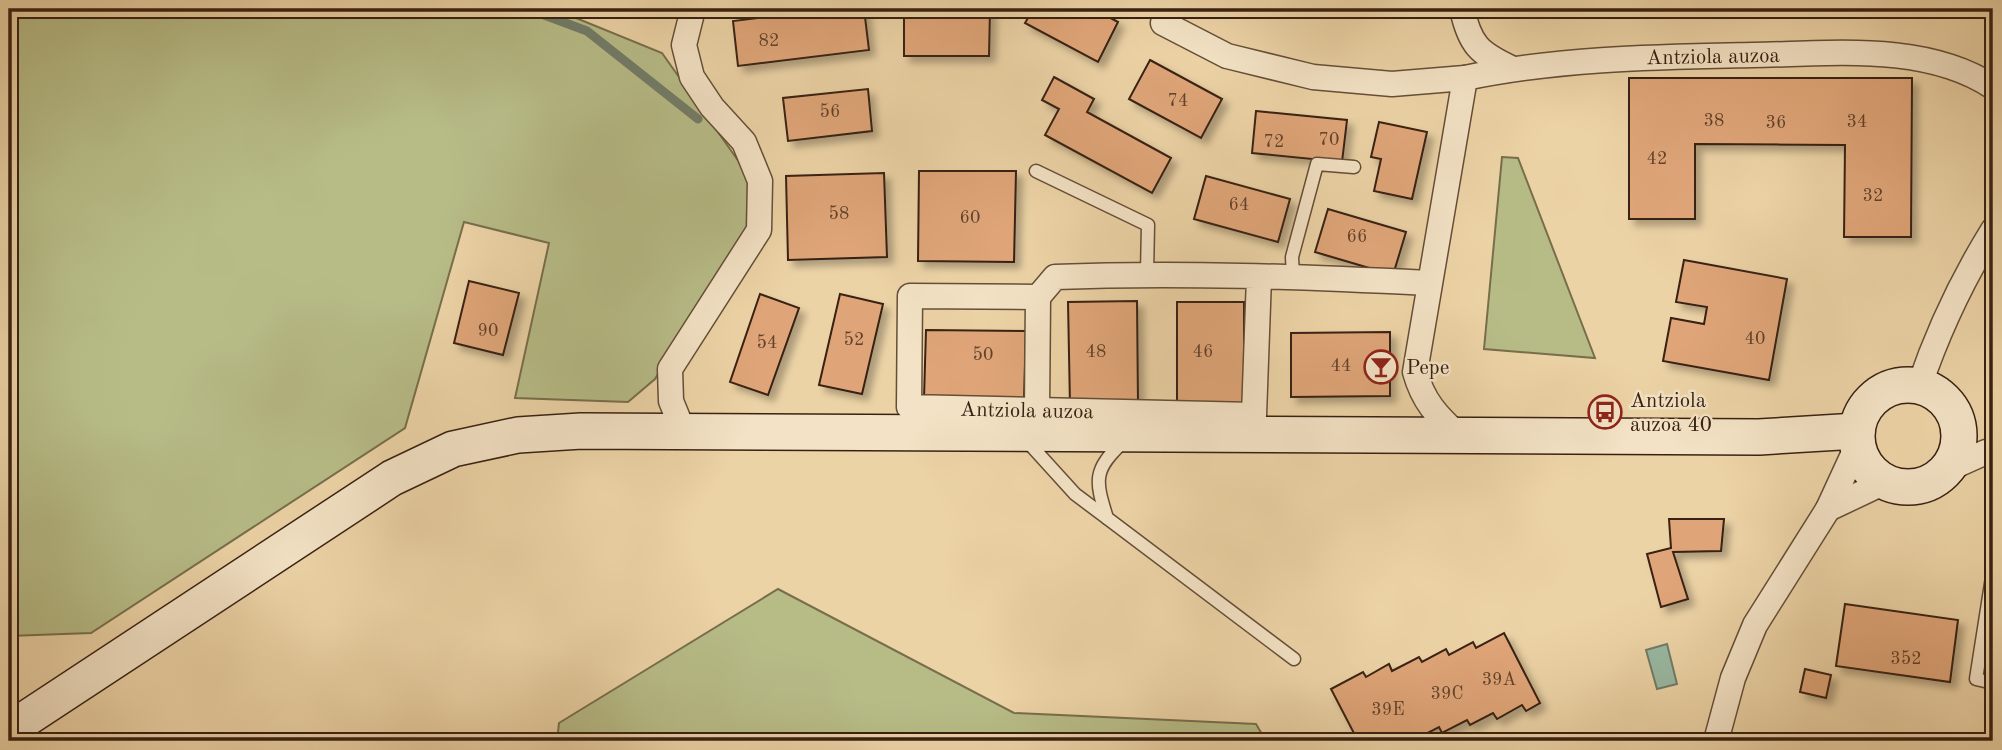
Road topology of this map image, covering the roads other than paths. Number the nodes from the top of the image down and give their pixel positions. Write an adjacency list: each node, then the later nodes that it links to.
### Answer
1 (693, 9): 17 (street)
2 (1462, 9): 4 (street)
3 (1163, 23): 5 (street)
4 (1511, 68): 5 (street, Antziola auzoa); 6 (street, Antziola auzoa)
5 (1465, 78): 13 (street)
6 (1993, 87)
7 (1354, 167): 12 (lane)
8 (1036, 172): 10 (lane)
9 (1993, 230): 15 (street)
10 (1147, 273): 11 (street); 14 (street)
11 (1259, 277): 12 (street); 16 (street, Antziola auzoa)
12 (1293, 277): 13 (street)
13 (1428, 283): 19 (street)
14 (1038, 297): 16 (street); 16 (street, Antziola auzoa)
15 (1919, 387): 20 (main road); 22 (main road)
16 (1029, 422): 17 (main road); 18 (main road); 25 (lane)
17 (684, 433): 29 (main road)
18 (1130, 435): 19 (main road); 25 (lane)
19 (1459, 436): 20 (main road)
20 (1857, 439): 23 (main road); 24 (street)
21 (1993, 452): 22 (street)
22 (1946, 470): 23 (main road)
23 (1885, 482): 24 (street)
24 (1828, 509): 30 (street)
25 (1107, 518): 27 (lane)
26 (1993, 570): 28 (lane)
27 (1294, 659)
28 (1993, 683)
29 (9, 730)
30 (1716, 741)

